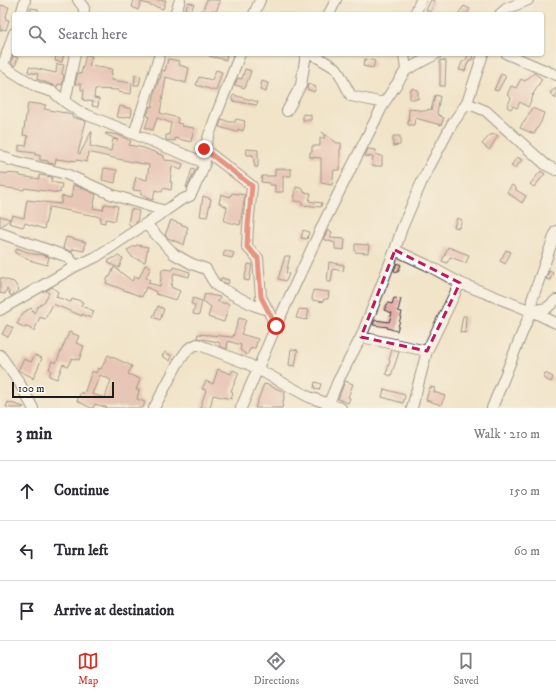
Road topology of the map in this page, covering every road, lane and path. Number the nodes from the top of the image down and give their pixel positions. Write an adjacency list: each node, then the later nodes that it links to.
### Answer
1 (26, 0): 8 (street)
2 (78, 0): 9 (street)
3 (180, 0): 10 (street)
4 (260, 0): 11 (street)
5 (336, 0): 12 (street)
6 (421, 0): 13 (street)
7 (528, 0): 14 (street)
8 (22, 12)
9 (84, 12)
10 (176, 12)
11 (255, 12)
12 (330, 12)
13 (416, 12)
14 (502, 12)
15 (12, 38): 25 (street)
16 (75, 56): 28 (street)
17 (159, 56): 32 (street)
18 (239, 56): 33 (street)
19 (306, 56): 31 (street)
20 (315, 56): 29 (street)
21 (404, 56): 26 (street)
22 (432, 56): 26 (street)
23 (482, 56): 30 (street)
24 (512, 56): 27 (street)
25 (1, 65): 28 (street)
26 (406, 70): 29 (street)
27 (556, 75)
28 (65, 102): 32 (street)
29 (384, 103): 49 (street)
30 (467, 103): 36 (street); 41 (street)
31 (287, 112)
32 (134, 134): 35 (street)
33 (204, 149): 35 (street); 46 (street)
34 (0, 155): 37 (street)
35 (205, 163): 37 (street)
36 (556, 170)
37 (165, 211): 38 (street)
38 (146, 224): 42 (street); 46 (street)
39 (556, 231): 47 (street)
40 (0, 233): 42 (street)
41 (395, 250): 43 (street); 50 (street)
42 (76, 266): 45 (street)
43 (460, 283): 47 (street); 51 (street)
44 (556, 300): 47 (street)
45 (0, 310)
46 (268, 310): 49 (street)
47 (532, 311): 48 (street); 60 (street)
48 (556, 323)
49 (276, 326): 53 (street)
50 (361, 337): 51 (street); 54 (street)
51 (427, 351): 59 (street)
52 (0, 355): 55 (street)
53 (258, 369): 54 (street); 56 (street); 57 (street)
54 (328, 406): 58 (street)
55 (33, 408)
56 (154, 408)
57 (241, 408)
58 (341, 408)
59 (412, 408)
60 (492, 408)

